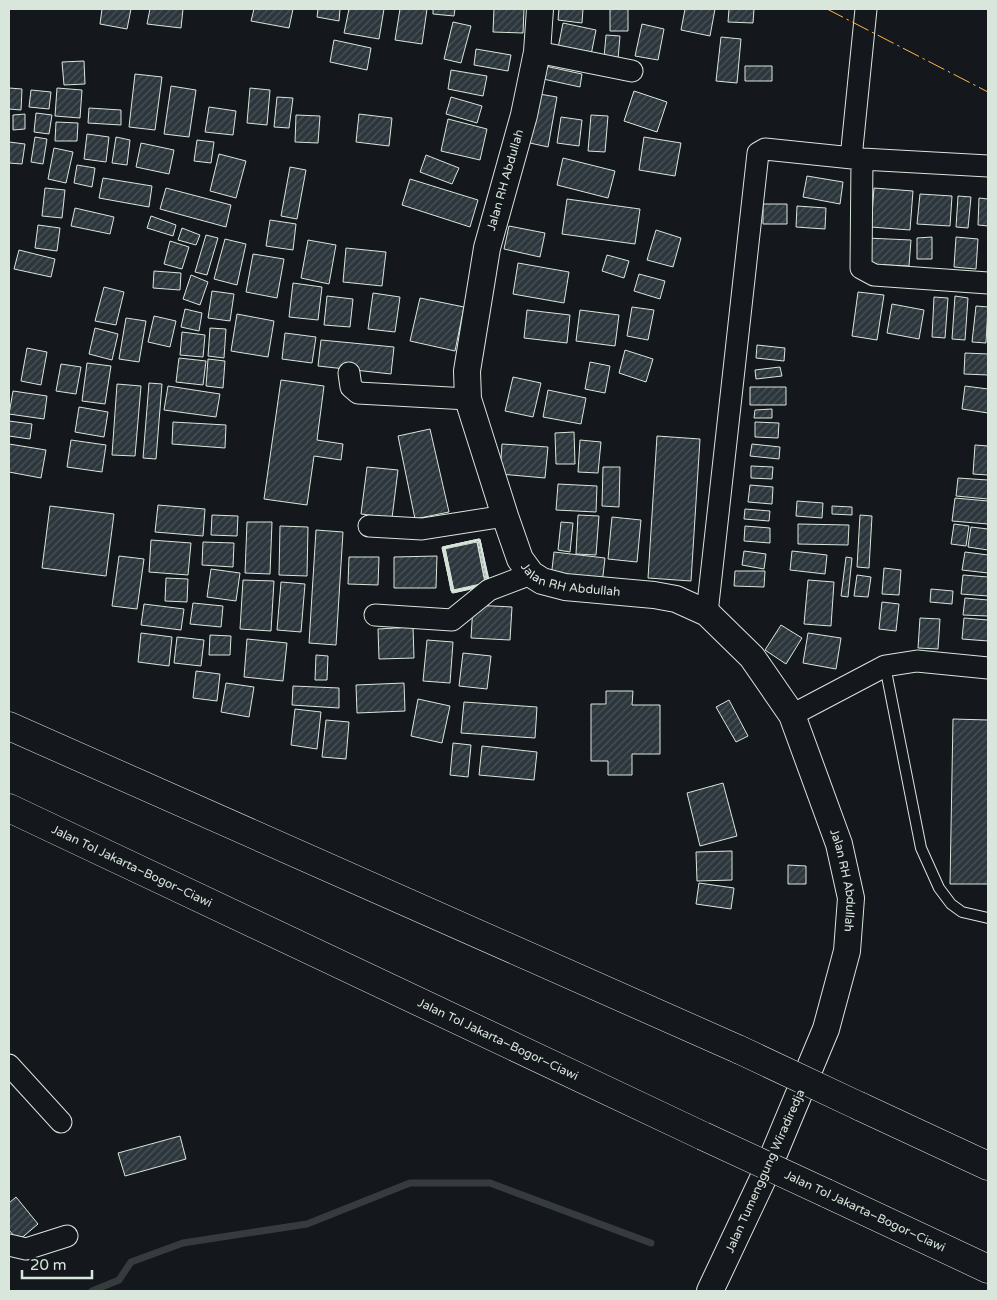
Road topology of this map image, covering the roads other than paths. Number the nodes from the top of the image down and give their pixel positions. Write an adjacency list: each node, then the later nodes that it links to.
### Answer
1 (540, 9): 3 (street, Jalan RH Abdullah)
2 (866, 9): 5 (street)
3 (537, 52): 4 (street); 9 (street, Jalan RH Abdullah)
4 (632, 71)
5 (856, 158): 6 (street); 7 (street); 13 (street)
6 (988, 166)
7 (988, 283)
8 (349, 373): 9 (street)
9 (468, 399): 10 (street, Jalan RH Abdullah)
10 (505, 516): 11 (street); 12 (street, Jalan RH Abdullah)
11 (369, 526)
12 (531, 574): 13 (street, Jalan RH Abdullah); 14 (street)
13 (707, 613): 17 (street, Jalan RH Abdullah)
14 (375, 615)
15 (884, 666): 16 (street); 17 (street); 20 (lane)
16 (988, 668)
17 (792, 715): 21 (street, Jalan RH Abdullah)
18 (9, 726): 24 (highway, bridge)
19 (9, 808): 27 (highway, Jalan Tol Jakarta–Bogor–Ciawi, bridge)
20 (988, 918)
21 (818, 1050): 28 (street, Jalan Tumenggung Wiradiredja)
22 (9, 1065): 23 (street)
23 (61, 1122)
24 (988, 1166)
25 (66, 1236): 26 (street)
26 (9, 1245)
27 (988, 1269)
28 (710, 1291)

